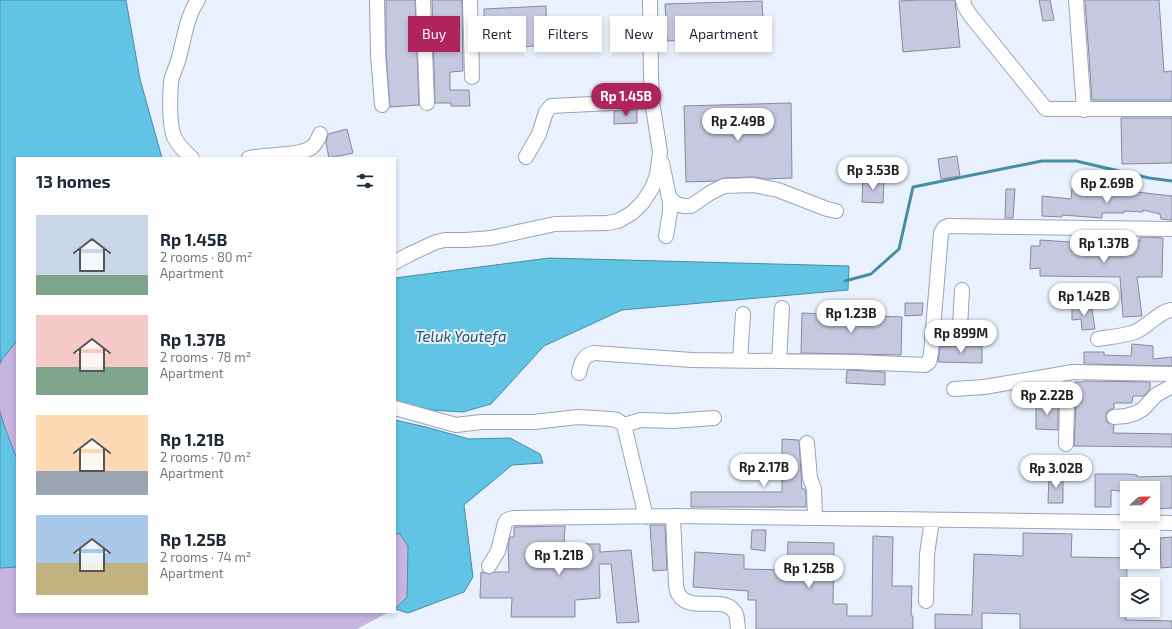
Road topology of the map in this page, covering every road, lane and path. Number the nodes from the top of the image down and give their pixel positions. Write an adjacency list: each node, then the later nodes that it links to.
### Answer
1 (198, 0): 16 (street)
2 (377, 0): 11 (street)
3 (423, 0): 10 (street)
4 (470, 0): 8 (street)
5 (650, 0): 9 (street)
6 (963, 0): 13 (street)
7 (1076, 0): 13 (street)
8 (472, 77)
9 (652, 101): 15 (street); 18 (street)
10 (428, 103)
11 (382, 105)
12 (1172, 109): 13 (street)
13 (1084, 110)
14 (320, 134): 17 (street)
15 (660, 152): 19 (street); 23 (street)
16 (191, 157)
17 (257, 157)
18 (526, 157)
19 (669, 197): 20 (street); 22 (street)
20 (836, 211)
21 (1172, 229): 28 (street)
22 (666, 236)
23 (396, 261)
24 (962, 290): 28 (street)
25 (782, 308): 31 (street)
26 (1172, 310): 29 (street)
27 (743, 314): 30 (street)
28 (932, 339): 31 (street)
29 (1098, 339)
30 (740, 361): 31 (street); 32 (street)
31 (779, 361)
32 (579, 373)
33 (1172, 374): 34 (street)
34 (1051, 376): 36 (street); 42 (street)
35 (1172, 386): 38 (street)
36 (954, 389)
37 (396, 408): 40 (street)
38 (1114, 417)
39 (714, 418): 40 (street)
40 (624, 425): 44 (street)
41 (807, 443): 45 (street)
42 (1066, 444)
43 (673, 516): 44 (street); 45 (street); 50 (street)
44 (646, 517): 48 (street)
45 (815, 518): 46 (street)
46 (932, 520): 47 (street); 49 (street)
47 (1172, 523)
48 (489, 566)
49 (926, 601)
50 (738, 629)

